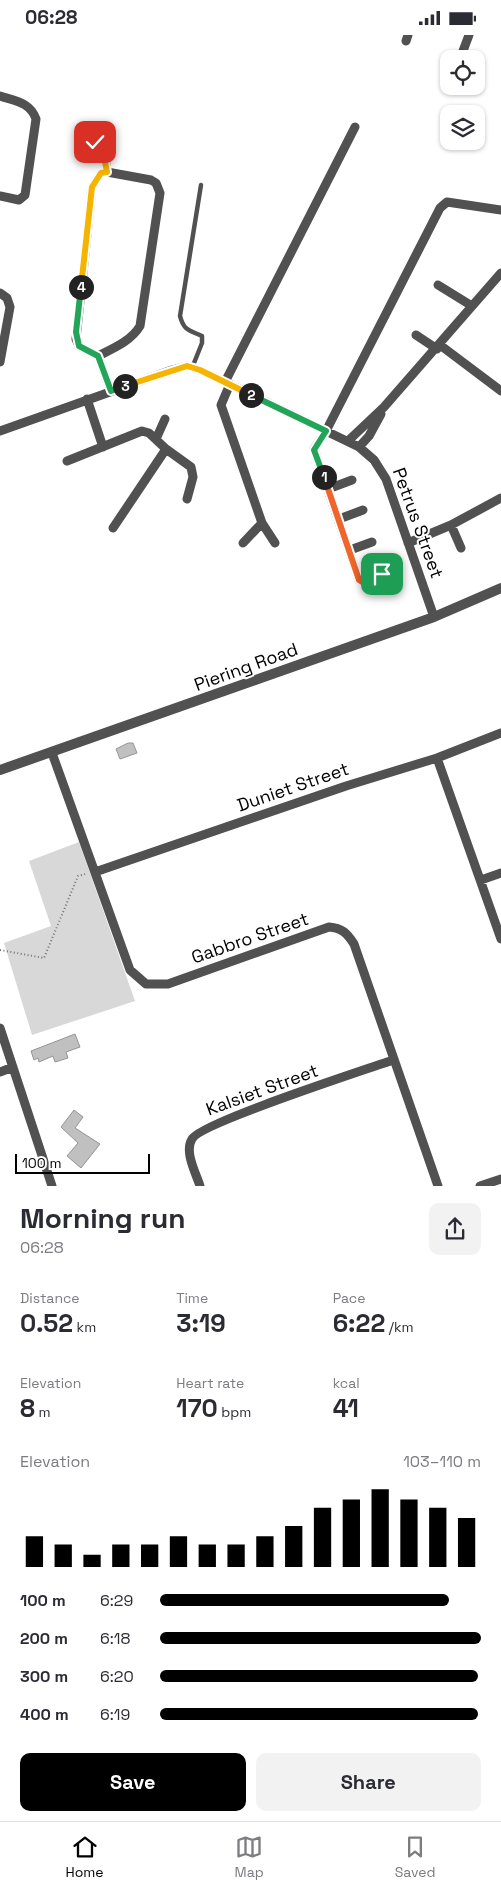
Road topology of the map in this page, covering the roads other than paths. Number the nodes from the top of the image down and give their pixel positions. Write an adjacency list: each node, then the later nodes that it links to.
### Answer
1 (469, 35): 2 (street)
2 (463, 50)
3 (0, 96): 8 (street)
4 (355, 127): 19 (street)
5 (86, 142): 6 (street)
6 (107, 172): 16 (street); 16 (street)
7 (201, 185): 18 (lane)
8 (0, 196)
9 (501, 210): 26 (street)
10 (501, 273): 13 (street)
11 (438, 285): 13 (street)
12 (0, 293): 17 (street)
13 (472, 306): 15 (street)
14 (416, 335): 15 (street)
15 (438, 347): 21 (street); 23 (street)
16 (98, 356): 20 (street)
17 (0, 362)
18 (192, 368): 19 (street, Petrus Street); 20 (street)
19 (227, 383): 26 (street, Petrus Street); 39 (street)
20 (111, 391): 22 (street)
21 (501, 391)
22 (87, 399): 25 (street); 29 (street)
23 (384, 407): 28 (street); 30 (street)
24 (165, 419): 27 (street)
25 (0, 431)
26 (326, 431): 28 (street, Petrus Street); 34 (street)
27 (156, 439): 29 (street); 31 (street)
28 (348, 441): 30 (street, Petrus Street)
29 (103, 447): 32 (street)
30 (360, 447): 45 (street, Petrus Street)
31 (166, 449): 36 (street); 41 (street)
32 (67, 461)
33 (352, 480): 34 (street)
34 (328, 489): 38 (street)
35 (501, 498): 40 (street)
36 (187, 499)
37 (363, 510): 38 (street)
38 (339, 519): 47 (street)
39 (262, 523): 43 (street); 44 (street)
40 (451, 525): 45 (street); 46 (street)
41 (113, 528)
42 (372, 542): 47 (street)
43 (243, 543)
44 (275, 543)
45 (408, 543): 50 (street, Petrus Street)
46 (462, 548)
47 (350, 550): 48 (street)
48 (382, 574)
49 (501, 588): 50 (street, Piering Road)
50 (434, 617): 52 (street, Piering Road)
51 (501, 733): 53 (street, Duniet Street)
52 (52, 753): 54 (street, Piering Road); 55 (street, Gabbro Street)
53 (437, 758): 55 (street, Duniet Street); 57 (street)
54 (0, 770)
55 (95, 872): 60 (street, Gabbro Street)
56 (501, 873): 57 (street)
57 (481, 881): 58 (street)
58 (501, 939)
59 (0, 1028): 61 (street)
60 (393, 1060): 65 (street, Kalsiet Street); 66 (street, Gabbro Street)
61 (13, 1067): 62 (street); 64 (street)
62 (0, 1072)
63 (501, 1179): 67 (street)
64 (52, 1186)
65 (200, 1186)
66 (438, 1186)
67 (480, 1186)

